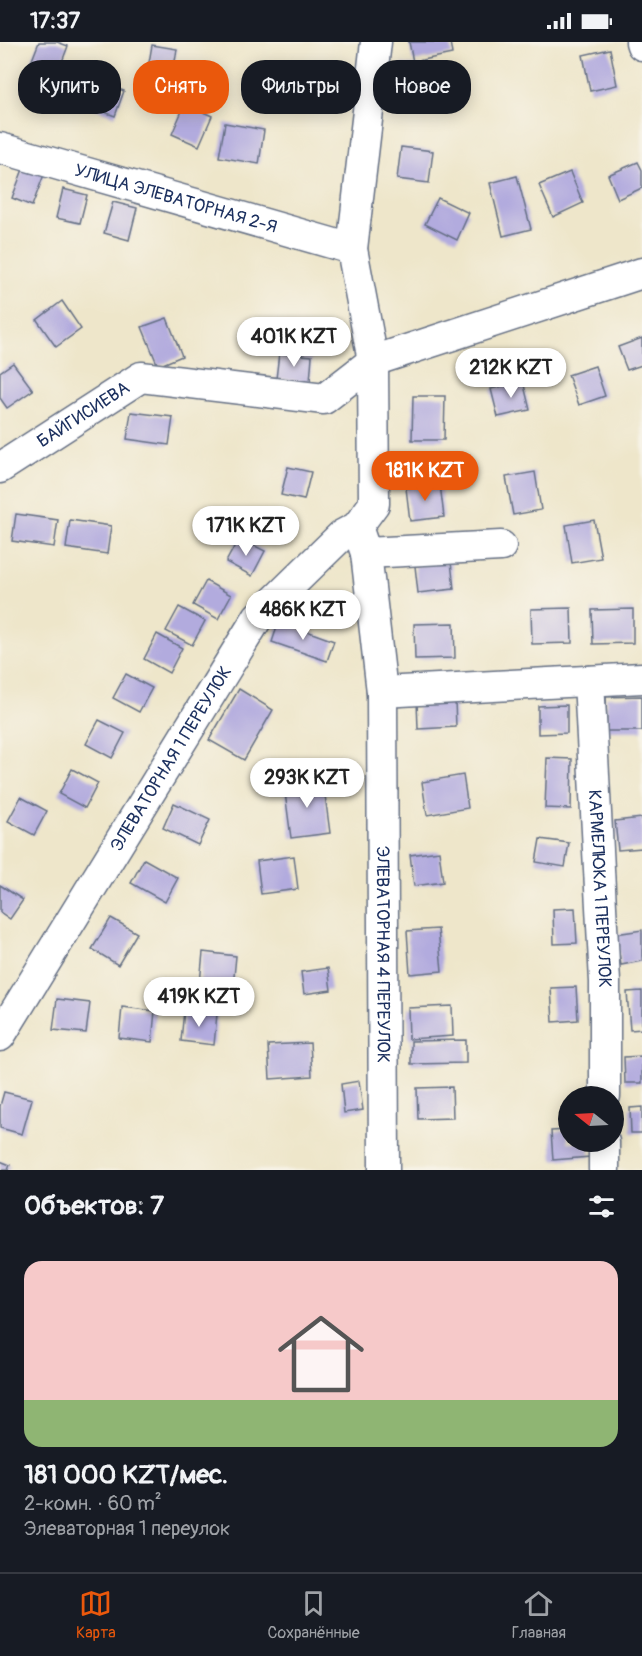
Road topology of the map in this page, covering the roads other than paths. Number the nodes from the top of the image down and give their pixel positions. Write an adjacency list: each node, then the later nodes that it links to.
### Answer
1 (376, 42): 3 (street, ЭЛЕВАТОРНАЯ 1 ПЕРЕУЛОК)
2 (0, 148): 3 (street, УЛИЦА ЭЛЕВАТОРНАЯ 2-Я)
3 (352, 249): 5 (street, ЭЛЕВАТОРНАЯ 1 ПЕРЕУЛОК)
4 (642, 273): 5 (street, БАЙГИСИЕВА)
5 (373, 361): 6 (street, БАЙГИСИЕВА); 7 (street, ЭЛЕВАТОРНАЯ 1 ПЕРЕУЛОК)
6 (0, 468)
7 (361, 540): 8 (street); 11 (street, ЭЛЕВАТОРНАЯ 4 ПЕРЕУЛОК); 12 (street, ЭЛЕВАТОРНАЯ 1 ПЕРЕУЛОК)
8 (501, 546)
9 (642, 678): 10 (street)
10 (589, 681): 11 (street); 13 (street, КАРМЕЛЮКА 1 ПЕРЕУЛОК)
11 (382, 692): 15 (street, ЭЛЕВАТОРНАЯ 4 ПЕРЕУЛОК)
12 (0, 1036)
13 (605, 1086)
14 (604, 1152): 16 (street)
15 (384, 1170)
16 (604, 1170)

